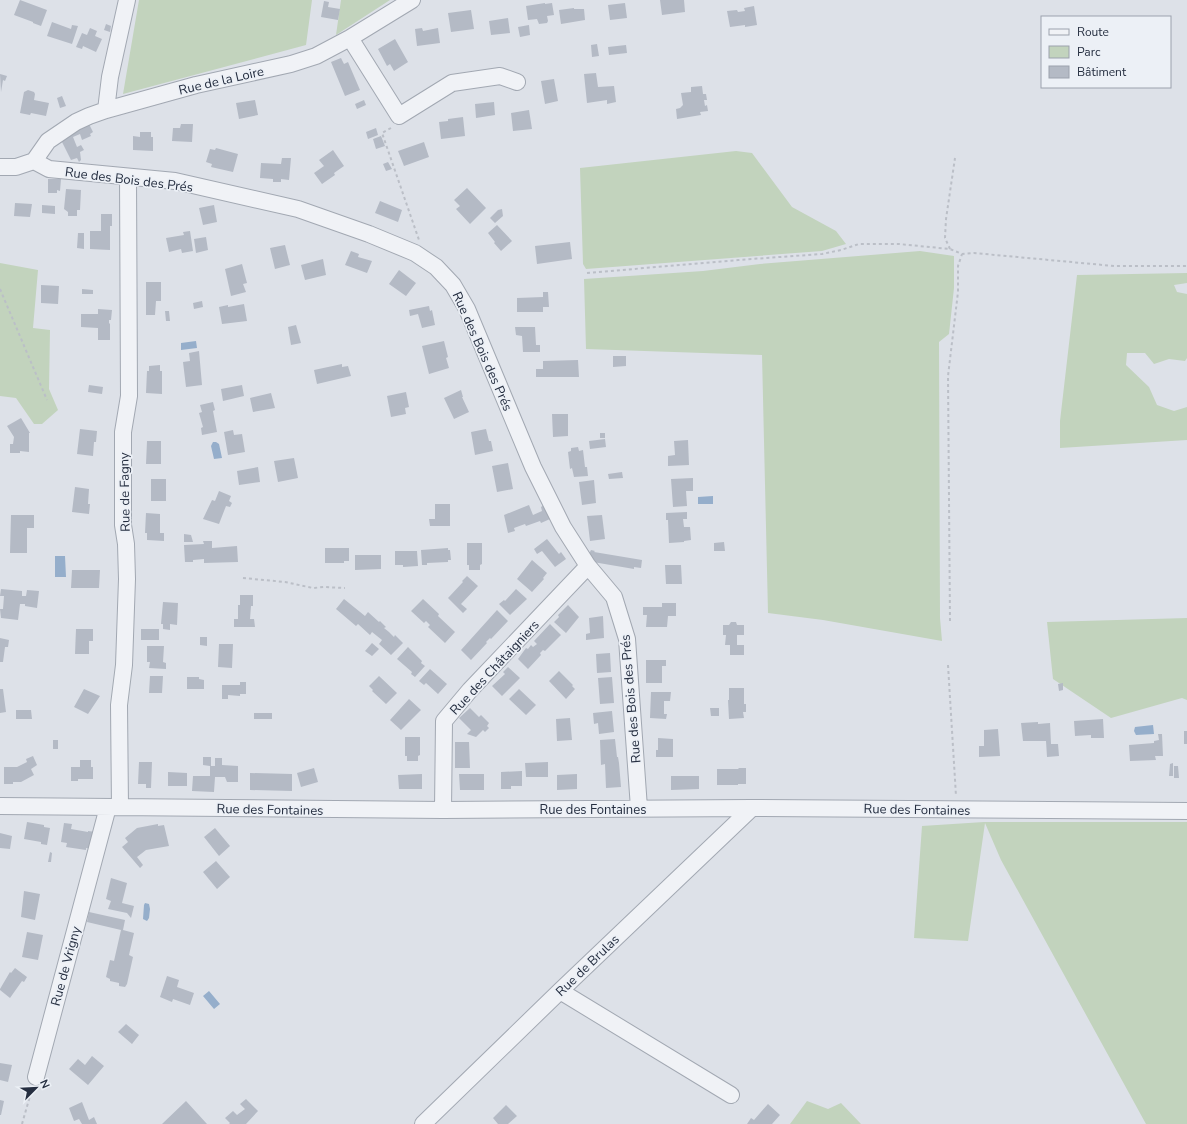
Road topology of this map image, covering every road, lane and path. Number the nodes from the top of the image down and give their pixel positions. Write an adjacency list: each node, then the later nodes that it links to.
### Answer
1 (127, 0): 5 (street)
2 (412, 0): 3 (street, Rue de la Loire)
3 (350, 38): 5 (street, Rue de la Loire); 6 (street)
4 (517, 82): 6 (street)
5 (106, 110): 8 (street, Rue de la Loire)
6 (399, 116): 13 (path)
7 (955, 158): 11 (path)
8 (34, 161): 9 (street); 10 (street, Rue des Bois des Prés)
9 (0, 167)
10 (128, 177): 13 (street, Rue des Bois des Prés); 24 (street, Rue de Fagny)
11 (950, 249): 12 (path); 15 (path)
12 (962, 254): 14 (path); 21 (path)
13 (425, 260): 18 (street, Rue des Bois des Prés)
14 (1187, 266)
15 (587, 273)
16 (0, 289): 17 (path)
17 (47, 400)
18 (588, 566): 25 (street, Rue des Bois des Prés); 28 (street, Rue des Châtaigniers)
19 (243, 578): 20 (path)
20 (346, 588)
21 (950, 621)
22 (948, 665): 27 (path)
23 (0, 806): 24 (street, Rue des Fontaines)
24 (114, 807): 28 (street, Rue des Fontaines); 31 (street, Rue de Vrigny)
25 (639, 808): 26 (street, Rue des Fontaines); 28 (street, Rue des Fontaines)
26 (752, 808): 27 (street, Rue des Fontaines); 30 (street, Rue de Brulas)
27 (957, 809): 29 (street, Rue des Fontaines)
28 (443, 810)
29 (1187, 811)
30 (560, 991): 32 (street); 34 (street, Rue de Brulas)
31 (36, 1077): 33 (path)
32 (731, 1095)
33 (22, 1124)
34 (423, 1124)

